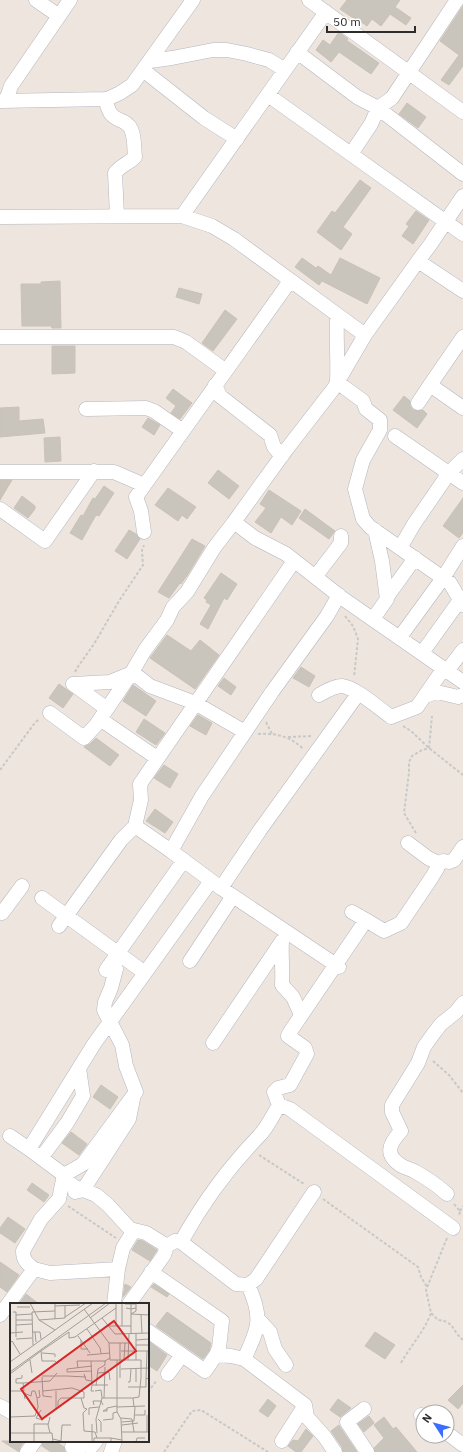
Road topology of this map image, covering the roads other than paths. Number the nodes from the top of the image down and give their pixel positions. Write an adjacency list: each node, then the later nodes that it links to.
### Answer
1 (36, 0): 7 (street)
2 (70, 0): 7 (street)
3 (193, 0): 9 (street)
4 (309, 0): 6 (street)
5 (457, 0): 11 (street)
6 (326, 12): 8 (street); 11 (street)
7 (59, 16): 12 (street)
8 (297, 52): 10 (street); 16 (street)
9 (146, 65): 10 (street); 14 (street); 18 (street)
10 (285, 70): 13 (street)
11 (409, 72): 16 (street); 17 (street)
12 (6, 82): 15 (street)
13 (268, 94): 18 (street); 19 (street)
14 (105, 99): 15 (street); 22 (street)
15 (3, 101)
16 (378, 108): 19 (street); 20 (street)
17 (463, 112)
18 (237, 139): 23 (street)
19 (351, 154): 25 (street)
20 (463, 174)
21 (463, 196): 25 (street)
22 (117, 216): 23 (street); 24 (street)
23 (182, 216): 28 (street)
24 (0, 217)
25 (446, 221): 26 (street); 27 (street)
26 (463, 234)
27 (418, 261): 29 (street); 31 (street)
28 (290, 281): 30 (street); 34 (street)
29 (463, 291)
30 (337, 315): 31 (street); 35 (street)
31 (365, 335): 35 (street)
32 (0, 337): 34 (street)
33 (463, 337): 36 (street)
34 (226, 371): 37 (street)
35 (337, 382): 44 (street); 54 (street)
36 (430, 384): 38 (street); 39 (street)
37 (215, 386): 41 (street); 42 (street)
38 (418, 403)
39 (463, 408)
40 (86, 409): 41 (street)
41 (183, 431): 51 (street)
42 (270, 435): 44 (street); 45 (street)
43 (396, 436): 49 (street)
44 (293, 440): 45 (street)
45 (282, 456): 53 (street)
46 (463, 459): 49 (street)
47 (0, 472): 48 (street)
48 (94, 472): 51 (street); 52 (street)
49 (449, 473): 50 (street); 57 (street)
50 (463, 483)
51 (144, 485): 55 (street)
52 (0, 509)
53 (234, 522): 60 (street); 71 (street)
54 (375, 530): 57 (street); 64 (street)
55 (144, 532)
56 (341, 536): 61 (street)
57 (400, 548): 59 (street)
58 (462, 548): 62 (street)
59 (415, 558): 62 (street); 64 (street)
60 (294, 561): 61 (street); 77 (street)
61 (315, 577): 63 (street)
62 (443, 578): 65 (street); 67 (street)
63 (339, 595): 66 (street); 80 (street)
64 (387, 597): 66 (street)
65 (461, 602): 68 (street)
66 (373, 619): 67 (street)
67 (400, 638): 68 (street)
68 (422, 653): 70 (street)
69 (461, 655): 70 (street)
70 (446, 670): 72 (street); 75 (street)
71 (132, 672): 77 (street); 79 (street); 79 (street)
72 (463, 682)
73 (354, 691): 74 (street); 75 (street); 88 (street)
74 (319, 695)
75 (425, 696): 76 (street)
76 (463, 696)
77 (195, 703): 80 (street); 81 (street)
78 (50, 712): 79 (street)
79 (103, 714): 81 (street)
80 (245, 732): 85 (street)
81 (157, 758): 82 (street)
82 (135, 826): 85 (street); 95 (street)
83 (413, 847): 87 (street)
84 (463, 847): 87 (street)
85 (171, 851): 86 (street)
86 (184, 860): 88 (street); 98 (street)
87 (440, 864): 94 (street)
88 (216, 884): 90 (street); 100 (street)
89 (22, 886): 92 (street)
90 (233, 896): 96 (street); 97 (street)
91 (42, 898): 95 (street)
92 (0, 912)
93 (352, 912): 94 (street)
94 (366, 920): 99 (street)
95 (62, 921): 98 (street)
96 (284, 936): 99 (street); 102 (street); 104 (street)
97 (190, 961)
98 (111, 962): 100 (street); 103 (street)
99 (337, 966): 102 (street)
100 (145, 973): 103 (street)
101 (463, 1003): 114 (street)
102 (301, 1015): 107 (street)
103 (110, 1022): 105 (street); 106 (street)
104 (213, 1043)
105 (79, 1068): 109 (street); 110 (street)
106 (134, 1095): 111 (street); 112 (street)
107 (279, 1105): 116 (street); 118 (street)
108 (10, 1136): 109 (street)
109 (29, 1149): 110 (street)
110 (41, 1158): 111 (street)
111 (64, 1175): 112 (street); 115 (street)
112 (83, 1190): 115 (street); 117 (street)
113 (314, 1192): 123 (street)
114 (447, 1194)
115 (59, 1199): 121 (street)
116 (453, 1228)
117 (134, 1230): 119 (street); 122 (street)
118 (181, 1242): 119 (street); 123 (street)
119 (167, 1246): 120 (street)
120 (155, 1268): 125 (street); 130 (street)
121 (34, 1269): 122 (street); 126 (street)
122 (118, 1269): 124 (street)
123 (248, 1285): 127 (street)
124 (114, 1303)
125 (130, 1303)
126 (0, 1315)
127 (258, 1319): 131 (street); 132 (street)
128 (149, 1332): 129 (street)
129 (182, 1355): 130 (street); 133 (street)
130 (216, 1355): 131 (street)
131 (244, 1359): 134 (street)
132 (286, 1365)
133 (168, 1374)
134 (305, 1405): 138 (street); 147 (street)
135 (0, 1406): 137 (street)
136 (364, 1409): 148 (street)
137 (10, 1411)
138 (282, 1441)
139 (34, 1442): 144 (street)
140 (75, 1442): 145 (street)
141 (84, 1442): 142 (street)
142 (95, 1442)
143 (115, 1442): 146 (street)
144 (27, 1452)
145 (78, 1452)
146 (111, 1452)
147 (335, 1452)
148 (367, 1452)

